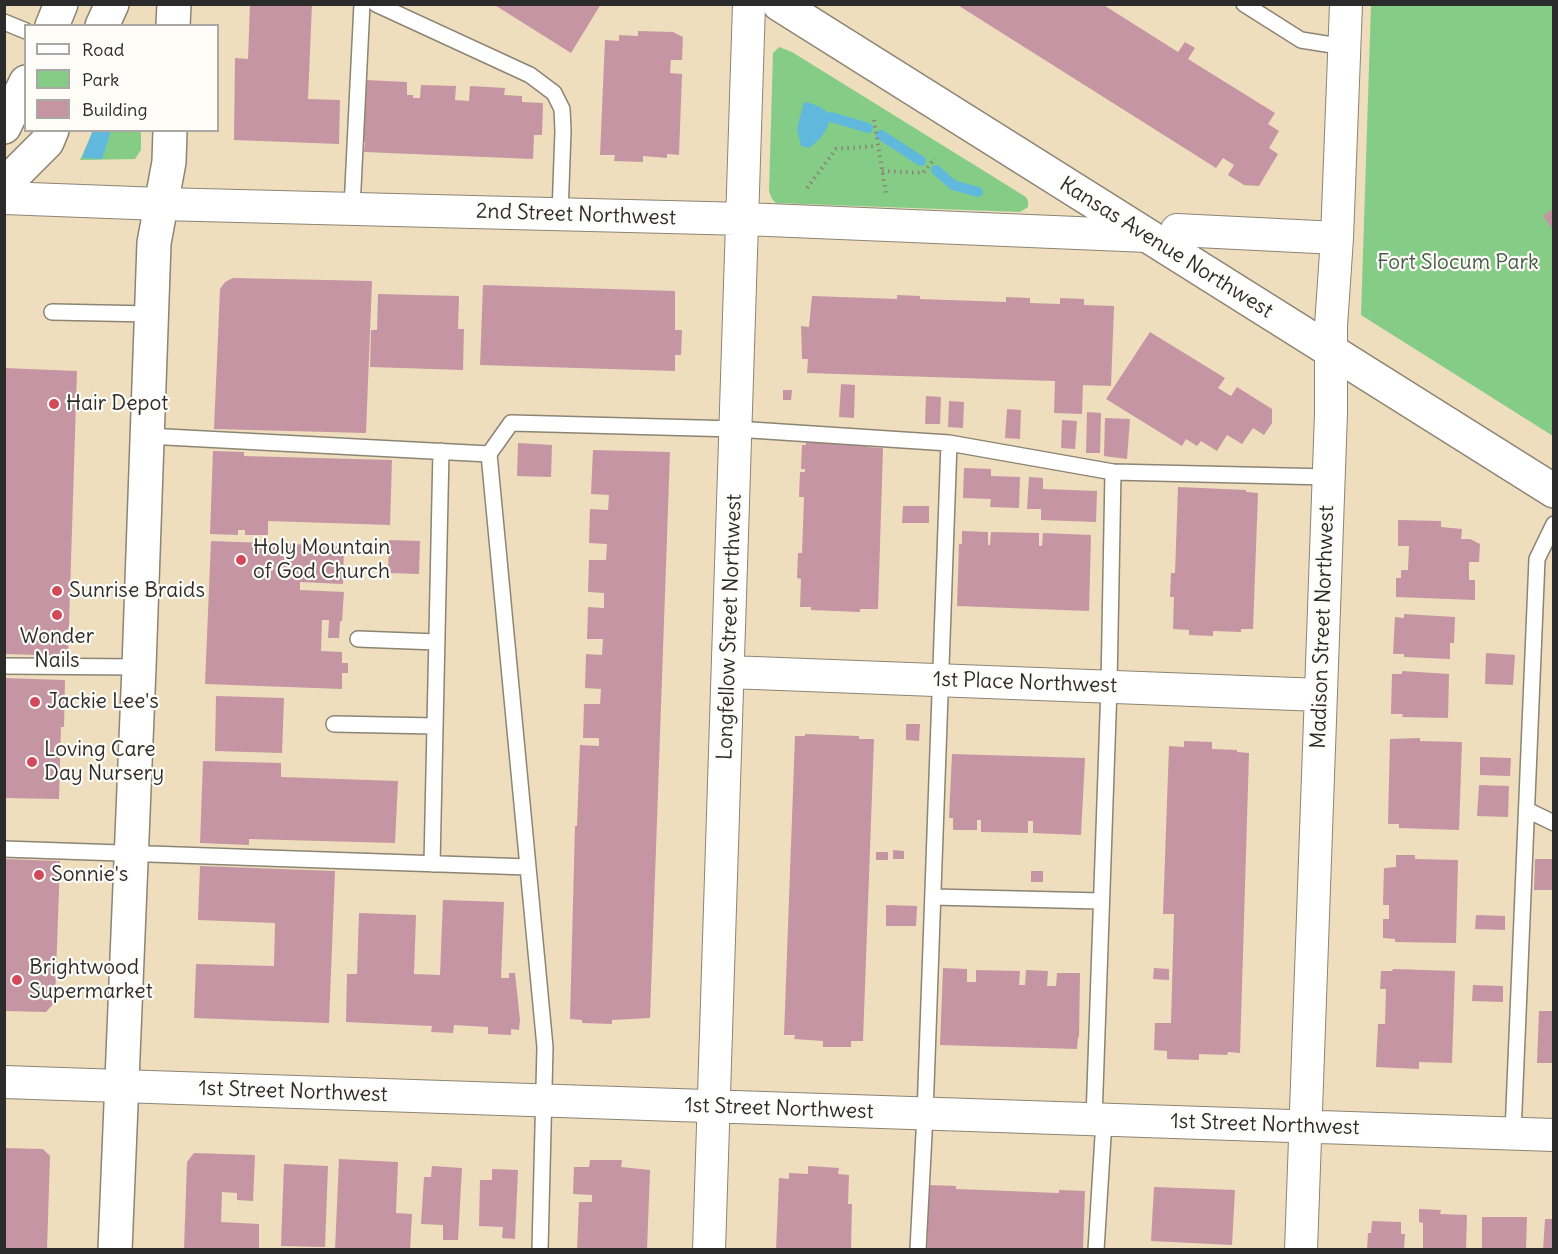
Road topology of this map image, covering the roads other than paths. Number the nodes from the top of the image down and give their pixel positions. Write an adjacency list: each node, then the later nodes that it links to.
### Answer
1 (62, 4): 12 (street)
2 (112, 4): 13 (street)
3 (174, 4): 14 (street)
4 (362, 4): 24 (lane)
5 (376, 4): 25 (lane)
6 (749, 4): 26 (street, Longfellow Street Northwest)
7 (779, 4): 27 (street, Kansas Avenue Northwest)
8 (818, 4): 27 (street, Kansas Avenue Northwest)
9 (1244, 4): 16 (lane)
10 (1346, 4): 16 (street, Madison Street Northwest)
11 (4, 22): 15 (lane)
12 (53, 24)
13 (103, 24)
14 (173, 24)
15 (24, 30)
16 (1344, 48): 28 (street, Madison Street Northwest)
17 (24, 86): 18 (street)
18 (4, 127)
19 (51, 132): 21 (street)
20 (170, 132): 23 (street)
21 (4, 185)
22 (4, 198): 23 (street, 2nd Street Northwest)
23 (161, 204): 24 (street, 2nd Street Northwest); 30 (street)
24 (352, 208): 25 (street, 2nd Street Northwest)
25 (560, 214): 26 (street, 2nd Street Northwest)
26 (745, 219): 27 (street, 2nd Street Northwest); 32 (street, Longfellow Street Northwest)
27 (1162, 233): 28 (street, 2nd Street Northwest); 31 (street, Kansas Avenue Northwest)
28 (1337, 238): 31 (street, Madison Street Northwest)
29 (52, 312): 30 (lane)
30 (151, 314): 33 (street)
31 (1331, 338): 37 (street, Kansas Avenue Northwest); 39 (street, Madison Street Northwest); 40 (street, Kansas Avenue Northwest)
32 (736, 429): 34 (lane); 36 (lane); 46 (street, Longfellow Street Northwest)
33 (147, 436): 35 (lane); 45 (street)
34 (949, 442): 38 (lane); 47 (lane)
35 (441, 451): 36 (lane); 43 (lane)
36 (489, 454): 57 (lane)
37 (1554, 465)
38 (1113, 472): 39 (lane); 48 (lane)
39 (1329, 477): 49 (street, Madison Street Northwest)
40 (1554, 491)
41 (1554, 524): 52 (lane)
42 (358, 639): 43 (lane)
43 (437, 642): 51 (lane)
44 (4, 666): 45 (lane)
45 (139, 667): 55 (street)
46 (729, 672): 47 (street, 1st Place Northwest); 63 (street, Longfellow Street Northwest)
47 (940, 680): 48 (street, 1st Place Northwest); 58 (lane)
48 (1109, 686): 49 (street, 1st Place Northwest); 59 (lane)
49 (1321, 695): 66 (street, Madison Street Northwest)
50 (334, 724): 51 (lane)
51 (435, 726): 56 (lane)
52 (1527, 810): 53 (lane); 67 (lane)
53 (1554, 823)
54 (4, 849): 55 (lane)
55 (131, 854): 56 (lane); 61 (street)
56 (432, 864): 57 (lane)
57 (528, 867): 62 (lane)
58 (933, 897): 59 (lane); 64 (lane)
59 (1101, 901): 65 (lane)
60 (4, 1082): 61 (street, 1st Street Northwest)
61 (122, 1086): 62 (street, 1st Street Northwest); 69 (street)
62 (545, 1101): 63 (street, 1st Street Northwest); 70 (lane)
63 (714, 1107): 64 (street, 1st Street Northwest); 71 (street, Longfellow Street Northwest)
64 (925, 1114): 65 (street, 1st Street Northwest); 72 (lane)
65 (1099, 1120): 66 (street, 1st Street Northwest); 73 (lane)
66 (1305, 1126): 67 (street, 1st Street Northwest); 74 (street, Madison Street Northwest)
67 (1513, 1133): 68 (street, 1st Street Northwest)
68 (1554, 1135)
69 (115, 1250)
70 (540, 1250)
71 (709, 1250)
72 (918, 1250)
73 (1096, 1250)
74 (1301, 1250)

